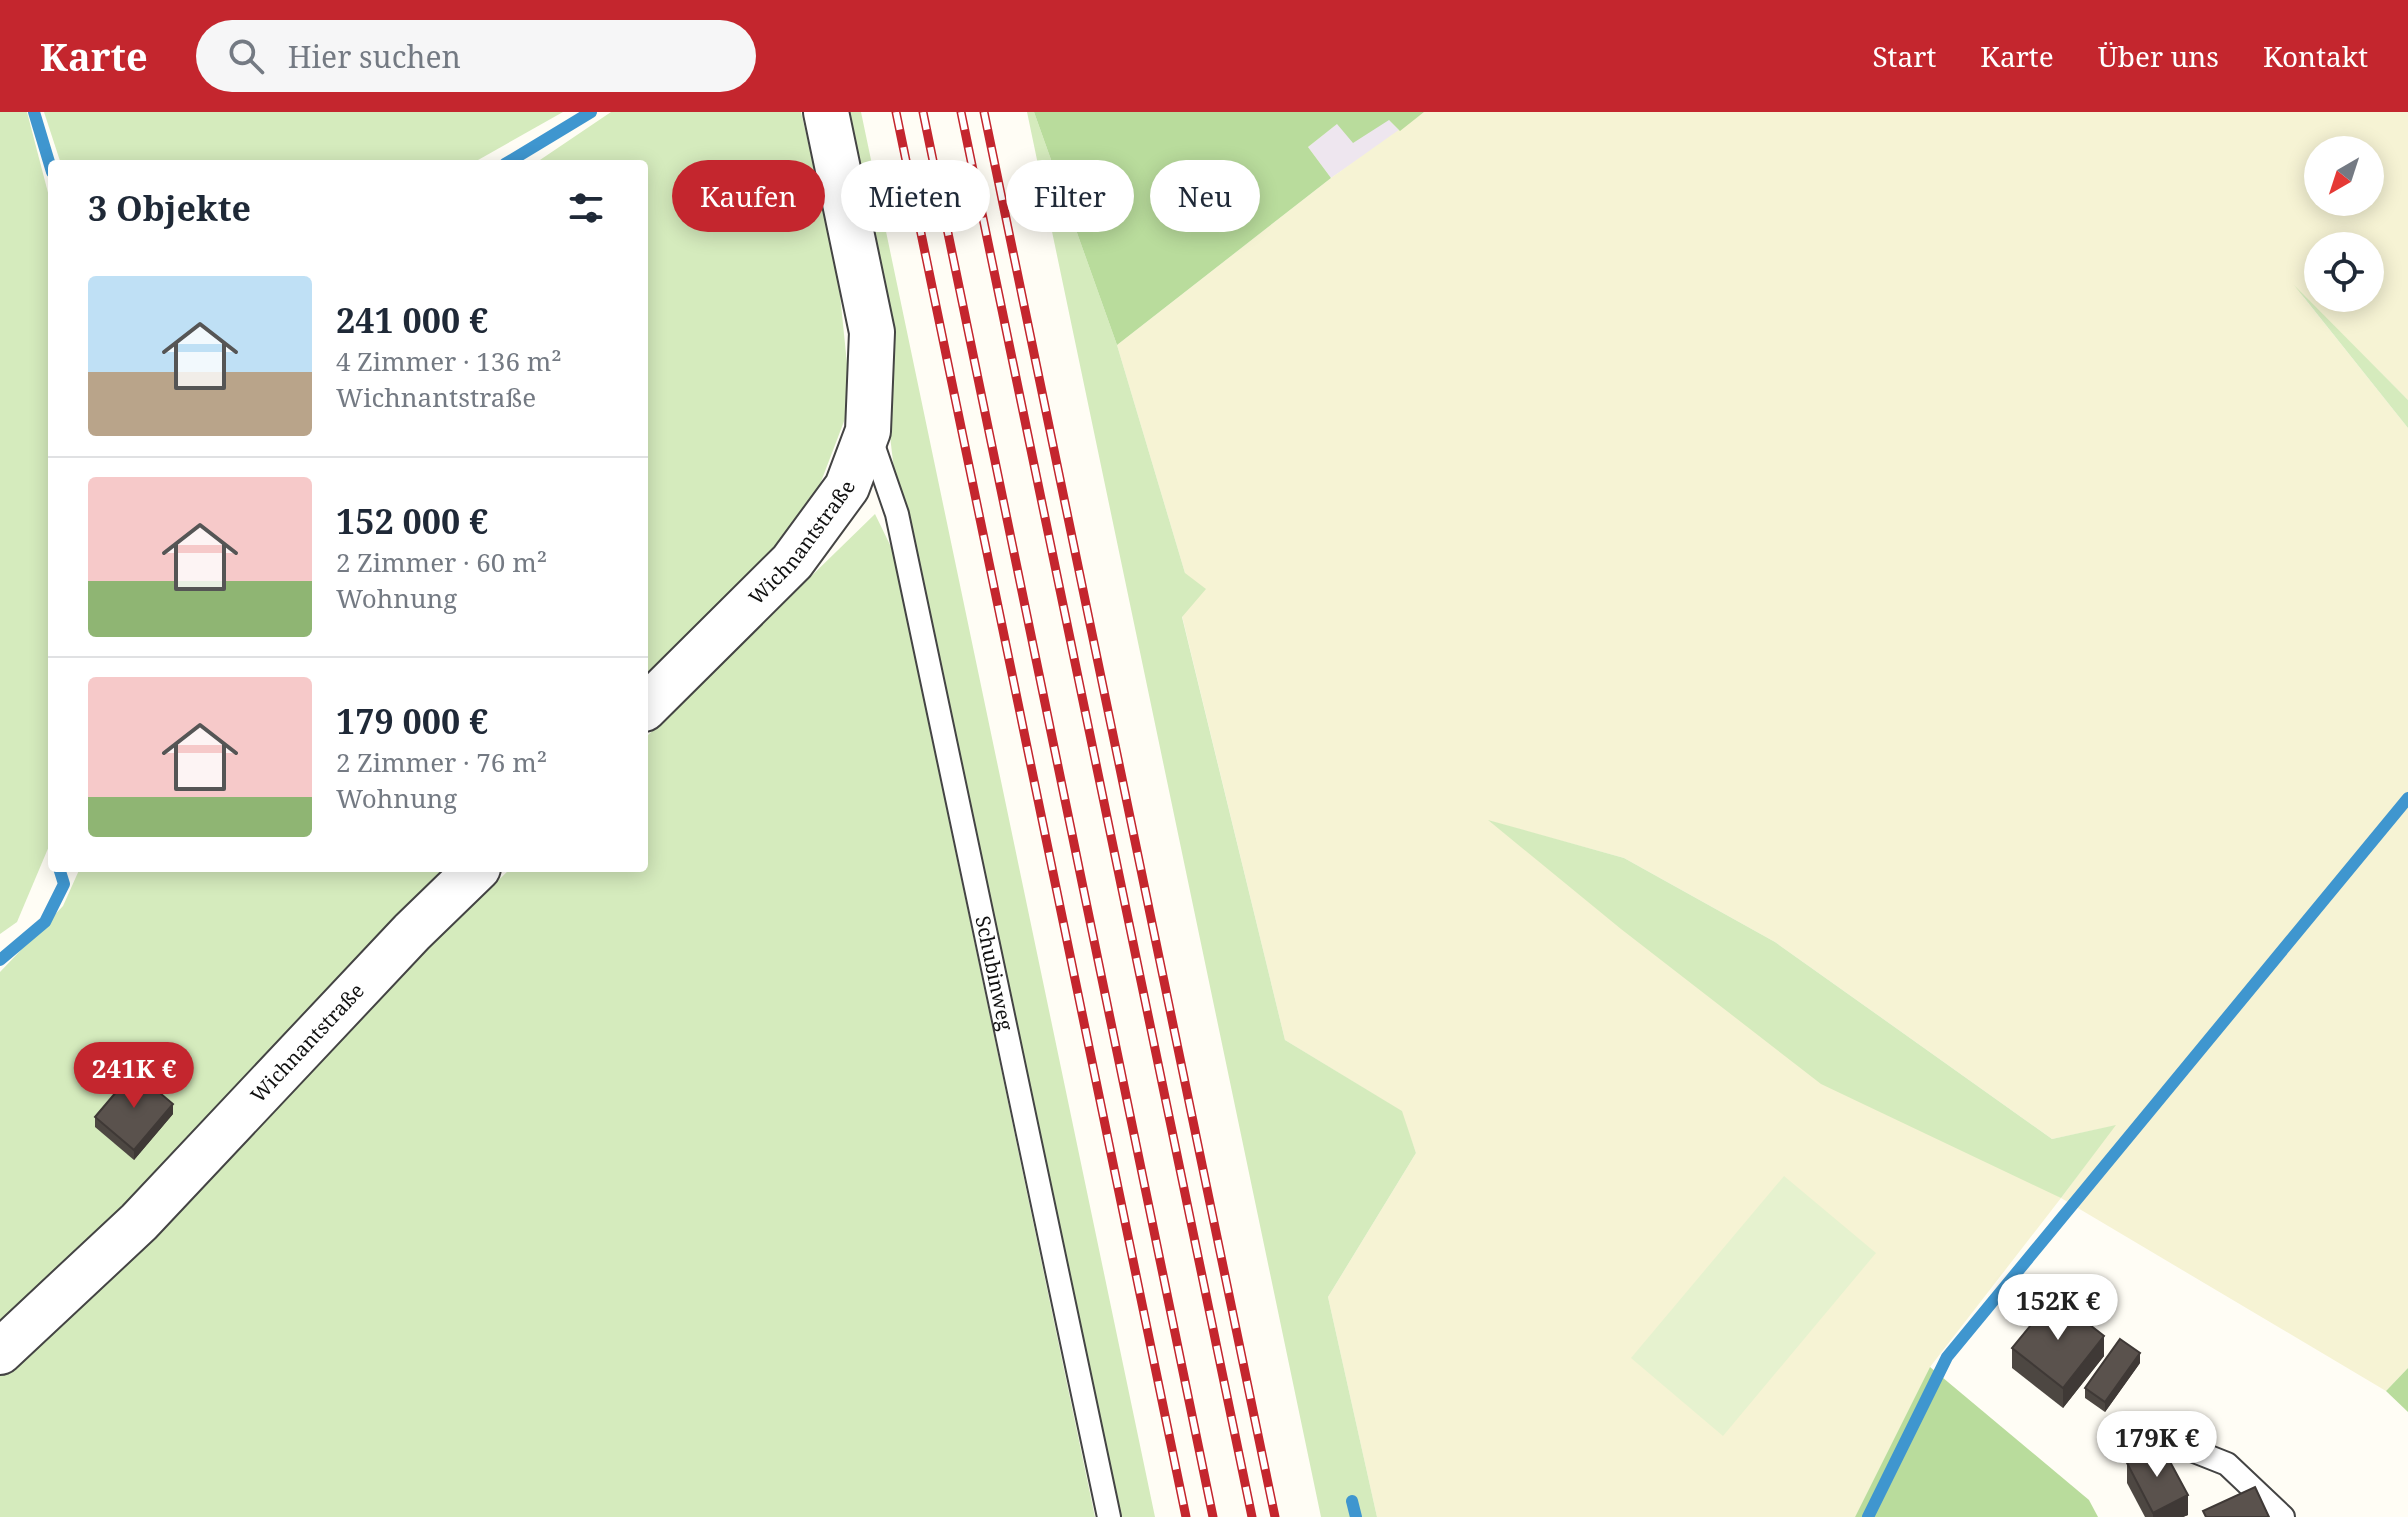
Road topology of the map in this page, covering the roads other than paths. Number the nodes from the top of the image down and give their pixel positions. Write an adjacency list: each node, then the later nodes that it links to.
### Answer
1 (826, 112): 2 (street, Wichnantstraße)
2 (868, 431): 3 (street, Wichnantstraße); 7 (lane, Schubinweg)
3 (648, 705)
4 (474, 872): 5 (street, Wichnantstraße)
5 (0, 1352)
6 (2136, 1428): 8 (lane)
7 (1109, 1517)
8 (2283, 1517)

